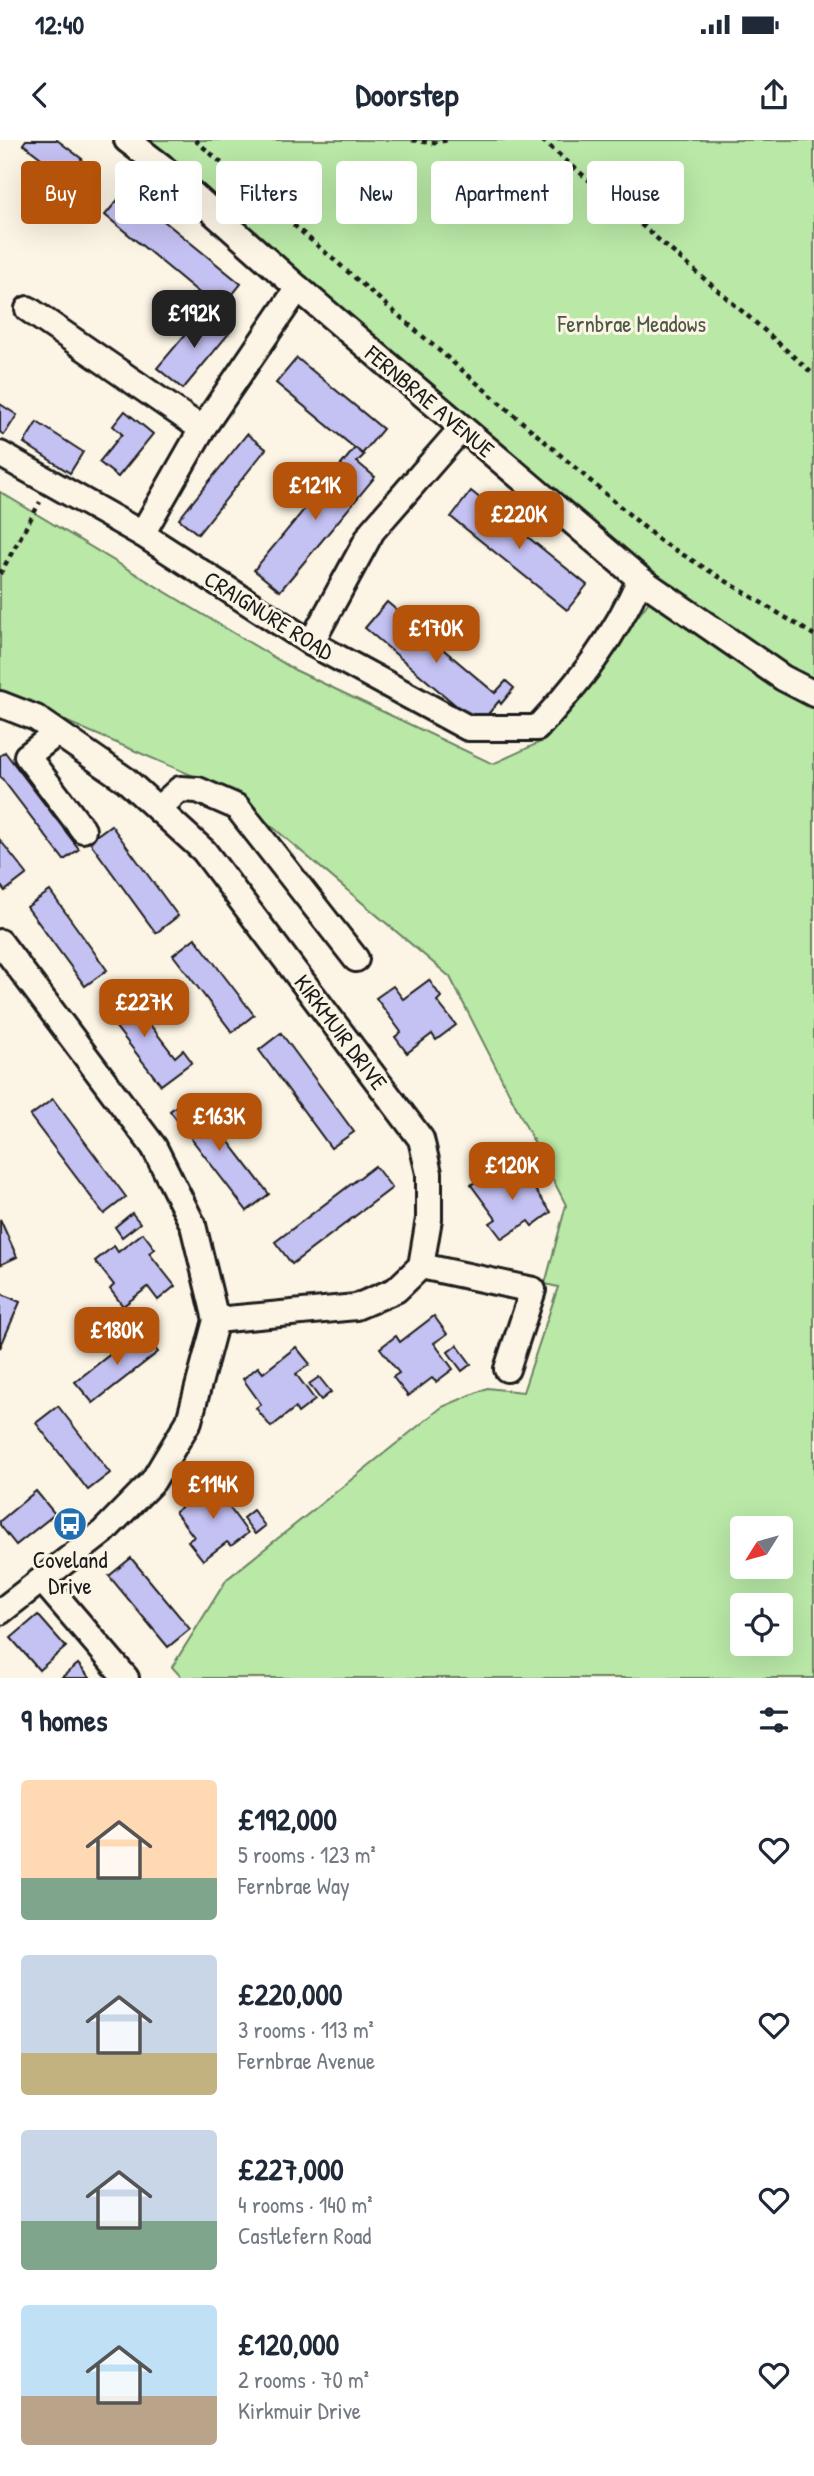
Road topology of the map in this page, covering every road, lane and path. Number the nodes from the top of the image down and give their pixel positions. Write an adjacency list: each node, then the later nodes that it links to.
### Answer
1 (127, 140): 6 (street, FERNBRAE AVENUE)
2 (195, 140): 16 (path)
3 (412, 140): 4 (path)
4 (448, 140)
5 (542, 140): 8 (path)
6 (298, 288): 9 (street, FERNBRAE AVENUE); 10 (street)
7 (28, 309): 10 (street)
8 (814, 375)
9 (461, 428): 15 (street, FERNBRAE AVENUE); 17 (street)
10 (202, 429): 13 (street)
11 (0, 454): 12 (street, CRAIGNURE ROAD)
12 (51, 483): 13 (street, CRAIGNURE ROAD); 14 (path)
13 (142, 534): 17 (street, CRAIGNURE ROAD)
14 (0, 574)
15 (640, 579): 17 (street, CRAIGNURE ROAD); 18 (street, FERNBRAE AVENUE)
16 (814, 635)
17 (311, 643)
18 (814, 694)
19 (0, 704): 20 (street, KIRKMUIR DRIVE)
20 (57, 733): 21 (street, KIRKMUIR DRIVE); 22 (street)
21 (158, 809): 24 (street); 25 (street, KIRKMUIR DRIVE)
22 (83, 830)
23 (0, 942): 26 (street)
24 (356, 959)
25 (421, 1266): 26 (street); 27 (street)
26 (216, 1320): 28 (street)
27 (507, 1369)
28 (43, 1581): 29 (street); 30 (street)
29 (0, 1612)
30 (126, 1678)

